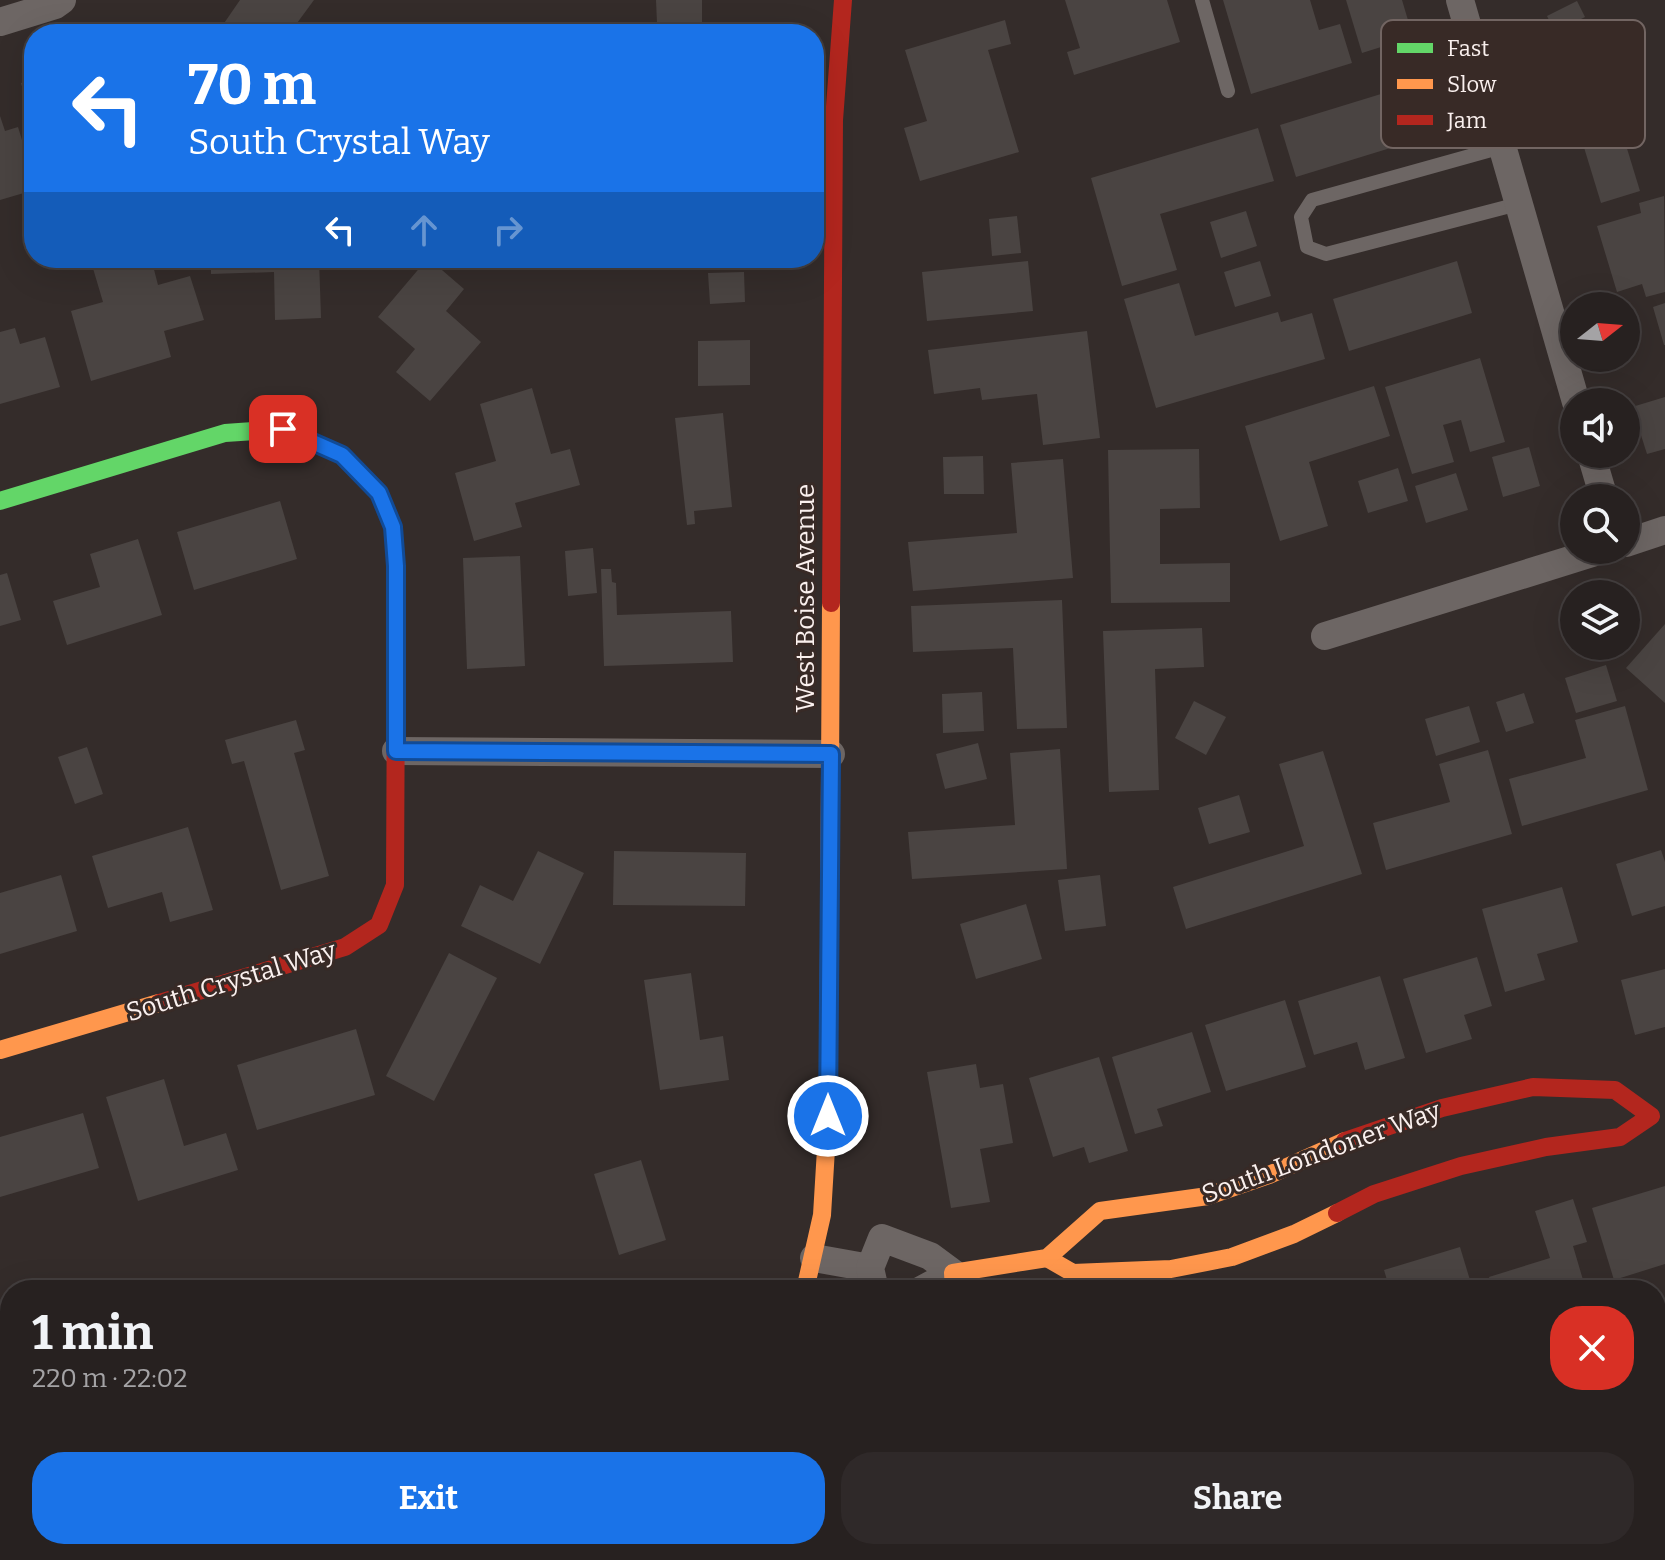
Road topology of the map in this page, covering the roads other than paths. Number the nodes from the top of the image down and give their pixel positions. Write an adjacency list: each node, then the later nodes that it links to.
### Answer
1 (62, 0): 6 (street)
2 (843, 0): 18 (street, West Boise Avenue)
3 (1202, 0): 7 (lane)
4 (1460, 0): 5 (street)
5 (1466, 20)
6 (0, 22)
7 (1228, 91)
8 (1498, 148): 10 (lane)
9 (1502, 148): 10 (street)
10 (1518, 204): 11 (street)
11 (1572, 388)
12 (0, 501): 17 (street, South Crystal Way)
13 (1665, 530): 14 (street)
14 (1640, 538)
15 (1560, 563): 16 (street)
16 (1325, 636)
17 (396, 751): 18 (street); 19 (street, South Crystal Way)
18 (831, 754): 21 (street, West Boise Avenue)
19 (0, 1050)
20 (1658, 1116): 22 (street, South Londoner Way); 22 (street, South Londoner Way)
21 (814, 1258): 23 (street); 24 (street, West Boise Avenue)
22 (1047, 1258): 26 (street)
23 (872, 1279): 25 (street)
24 (808, 1280)
25 (951, 1280)
26 (961, 1280)

